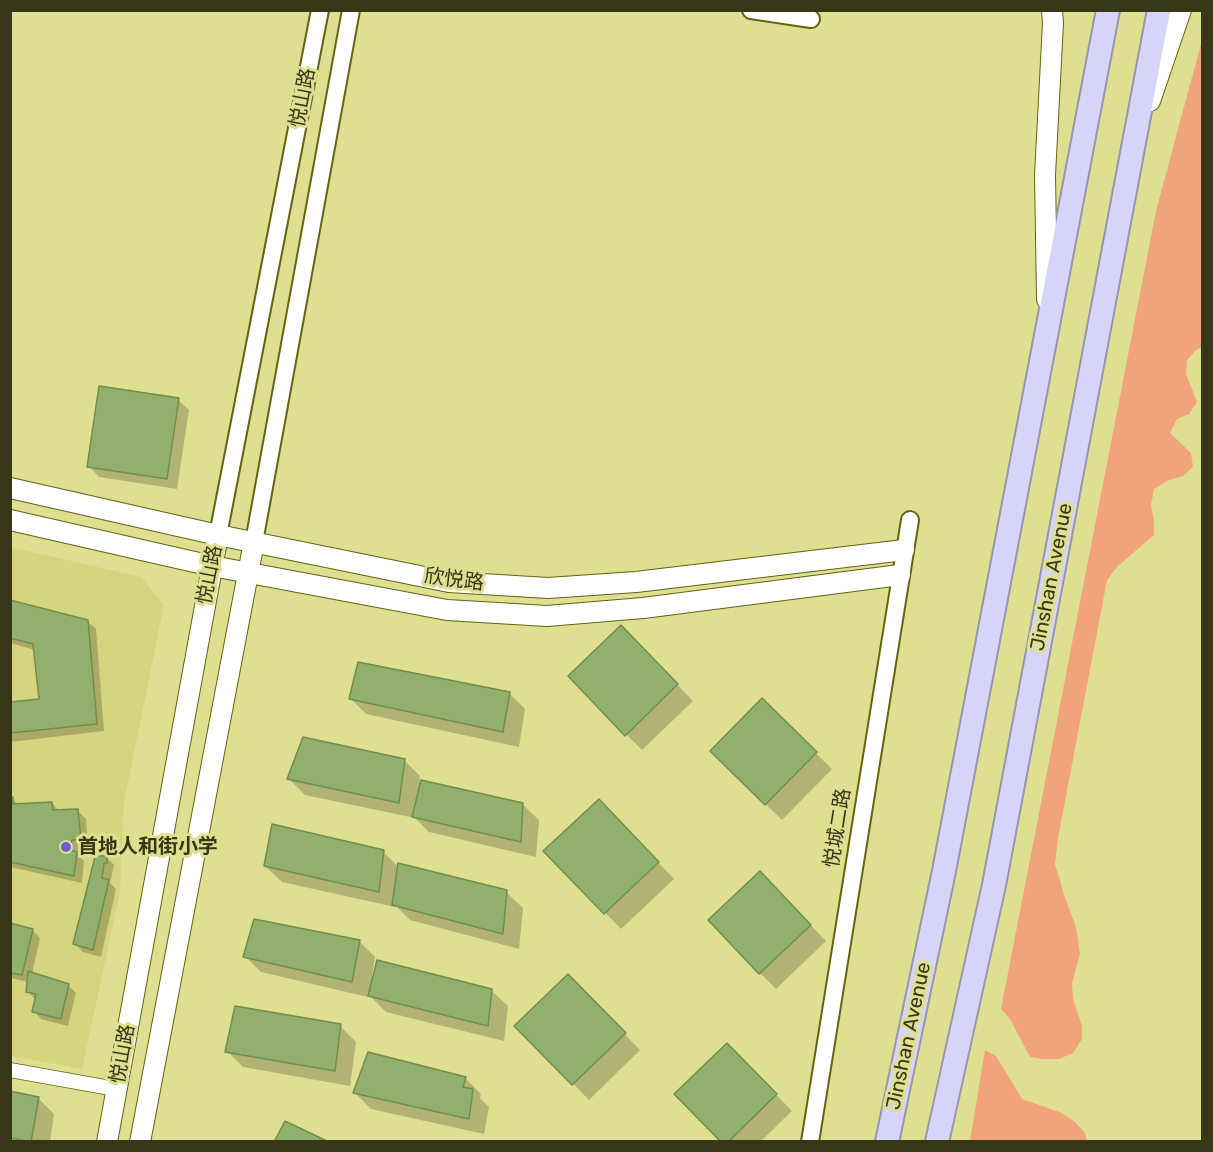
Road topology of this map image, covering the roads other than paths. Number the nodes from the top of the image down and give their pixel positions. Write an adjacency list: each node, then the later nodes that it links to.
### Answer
1 (320, 10): 14 (street, 悦山路)
2 (351, 10): 15 (street, 悦山路)
3 (751, 10): 8 (street)
4 (1108, 10): 10 (highway, Jinshan Avenue)
5 (1159, 10): 9 (highway, Jinshan Avenue)
6 (1181, 10): 9 (main road)
7 (1053, 15): 10 (main road)
8 (811, 19)
9 (1133, 149): 26 (highway, Jinshan Avenue)
10 (1047, 335): 25 (highway, Jinshan Avenue)
11 (10, 488): 14 (main road, 欣悦路)
12 (10, 520): 17 (main road, 欣悦路)
13 (910, 520): 16 (street, 悦城二路)
14 (218, 535): 15 (main road, 欣悦路); 17 (main road, 悦山路)
15 (254, 542): 16 (main road, 欣悦路); 18 (main road, 悦山路)
16 (904, 550): 19 (street, 悦城二路)
17 (212, 566): 18 (main road, 欣悦路); 21 (main road, 悦山路)
18 (249, 573): 19 (main road, 欣悦路); 23 (main road, 悦山路)
19 (900, 575): 24 (street, 悦城二路)
20 (10, 1070): 21 (street)
21 (116, 1089): 22 (main road, 悦山路)
22 (106, 1142)
23 (140, 1142)
24 (810, 1142)
25 (887, 1142)
26 (937, 1142)

